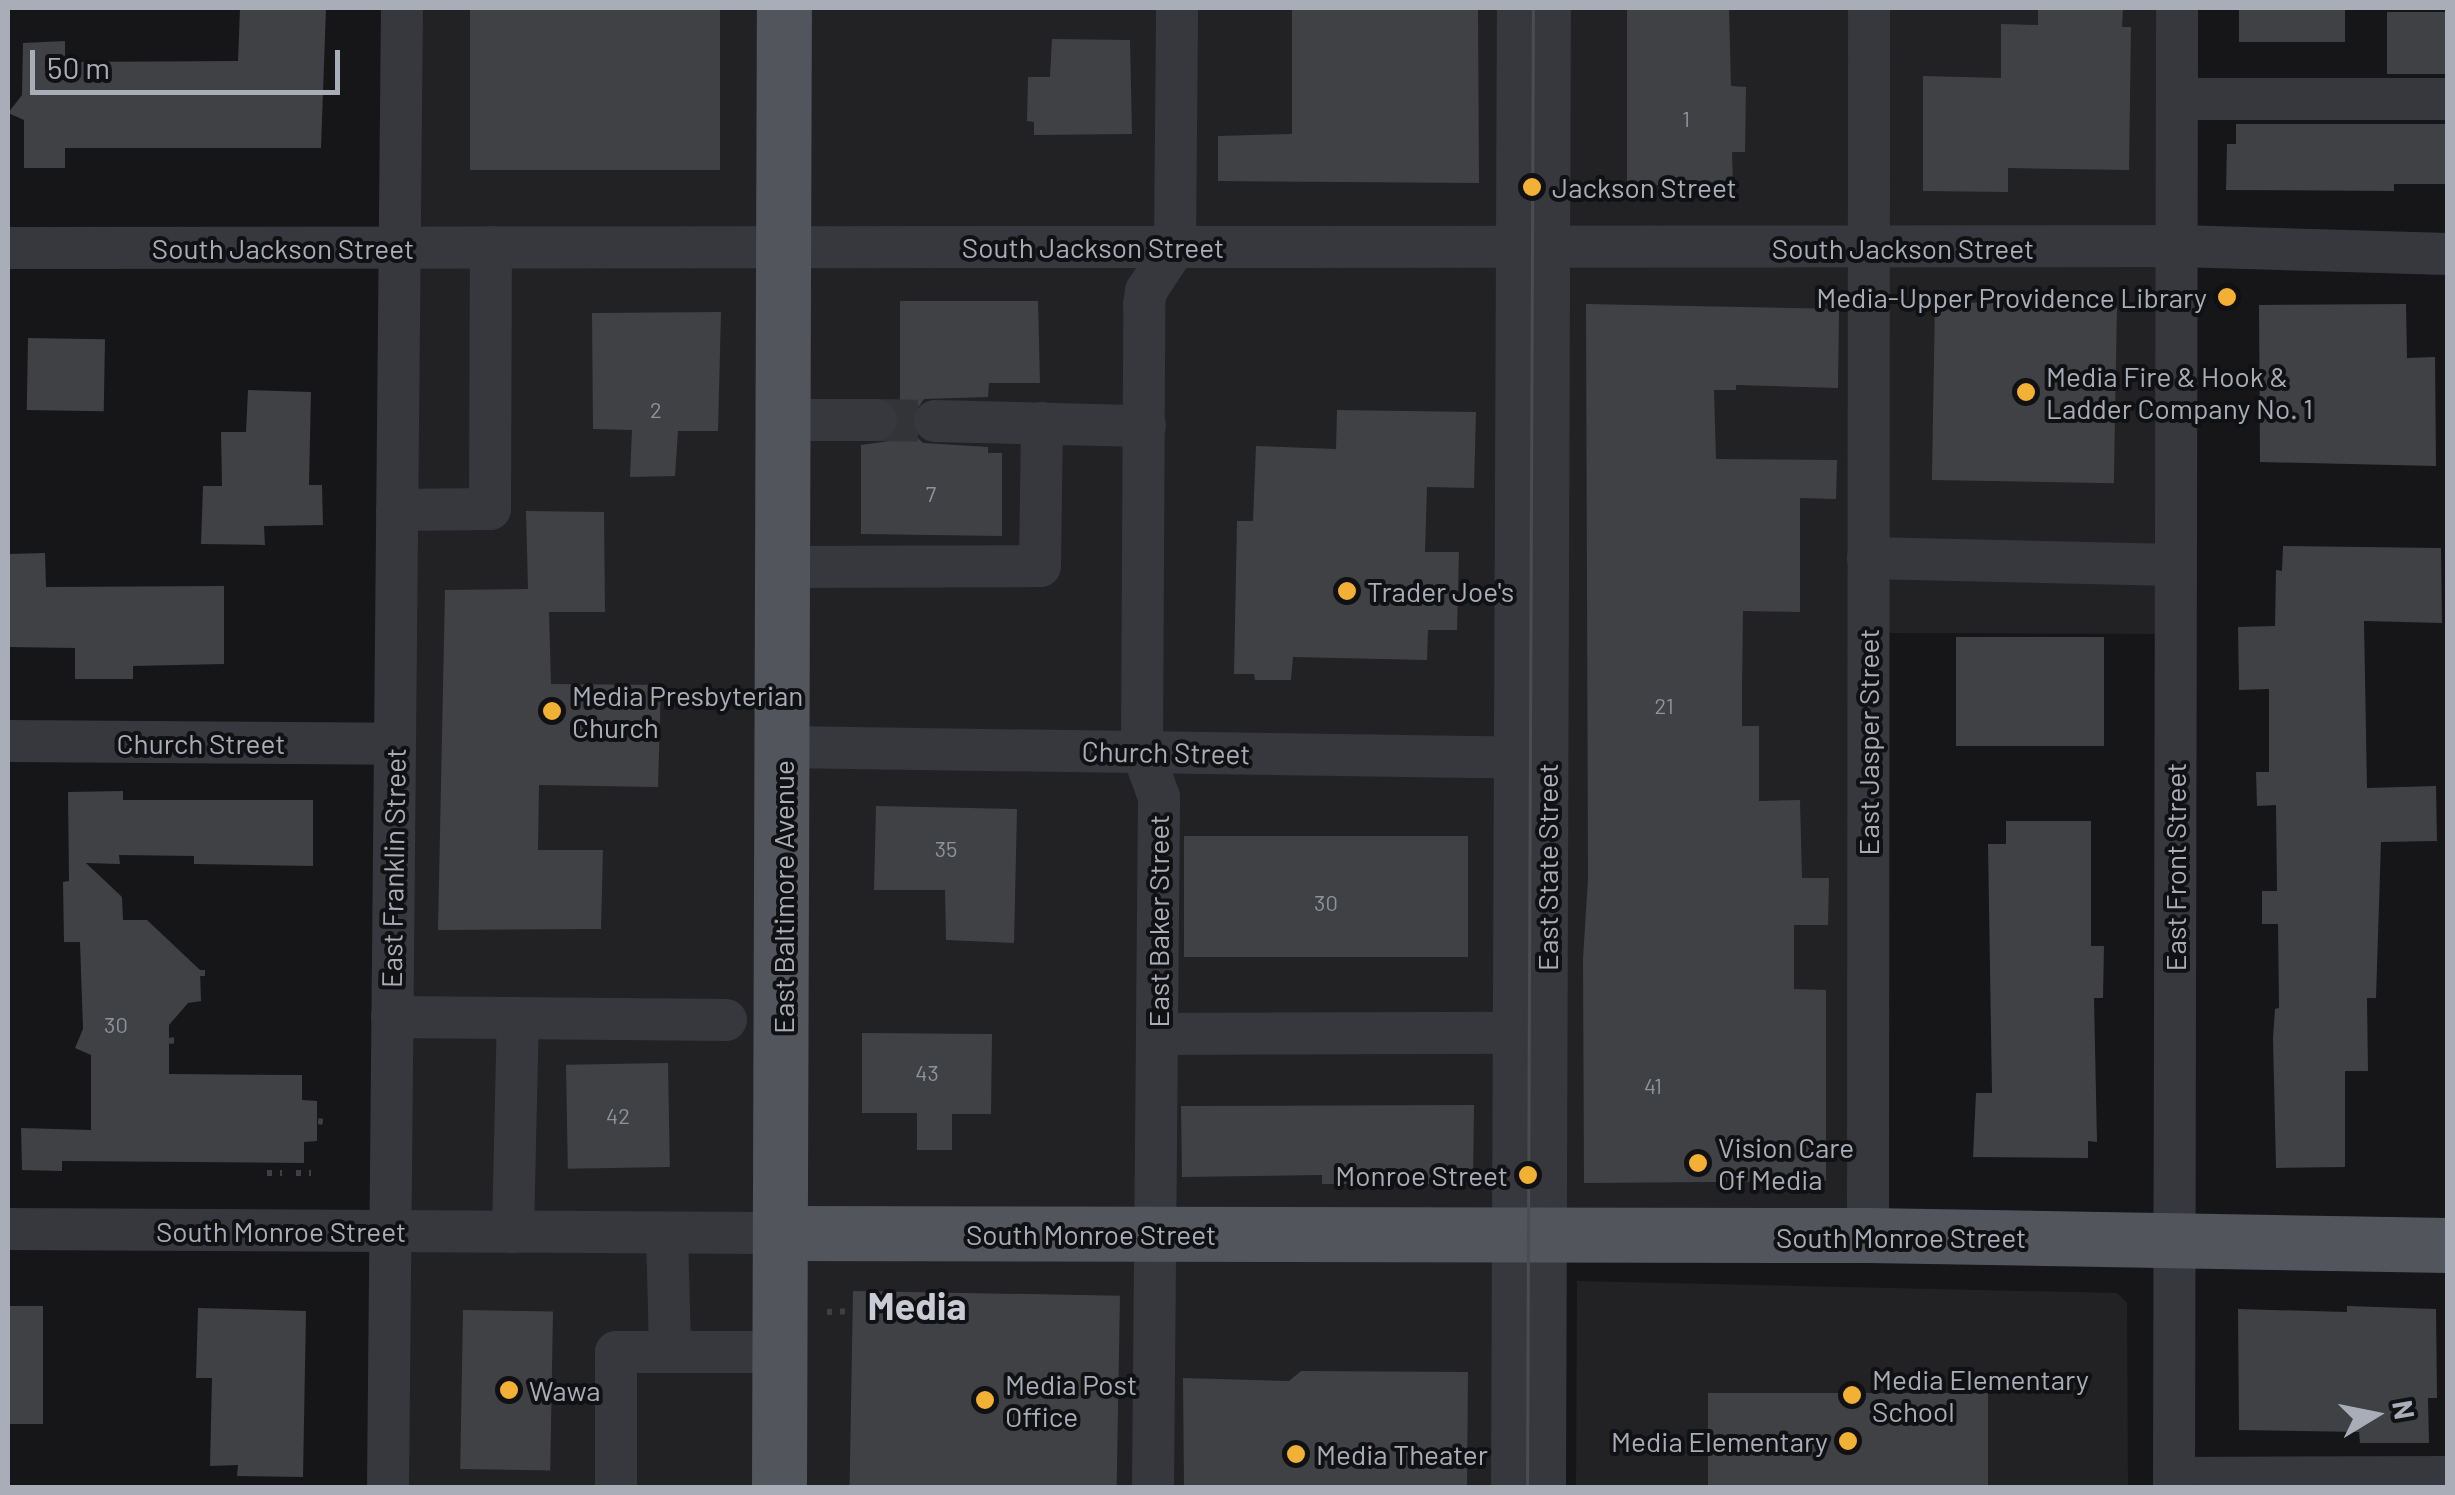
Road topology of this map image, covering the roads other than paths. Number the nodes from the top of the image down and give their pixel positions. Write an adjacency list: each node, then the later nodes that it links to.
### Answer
1 (402, 8): 14 (street, East Franklin Street)
2 (784, 8): 16 (main road, East Baltimore Avenue)
3 (1177, 8): 11 (street)
4 (1518, 8): 12 (street)
5 (1550, 8): 12 (street)
6 (1869, 8): 17 (street, East Jasper Street)
7 (2177, 8): 8 (street, East Front Street)
8 (2177, 99): 9 (street); 10 (street, East Front Street)
9 (2448, 99)
10 (2179, 246): 17 (street, South Jackson Street); 18 (street, South Jackson Street); 26 (street, East Front Street)
11 (1175, 247): 12 (street, South Jackson Street); 16 (street, South Jackson Street); 23 (street, East Baker Street)
12 (1533, 247): 17 (street, South Jackson Street); 32 (street, East State Street)
13 (8, 248): 14 (street, South Jackson Street)
14 (399, 248): 15 (street, South Jackson Street); 24 (street, East Franklin Street)
15 (491, 248): 16 (street, South Jackson Street); 24 (street)
16 (786, 248): 19 (main road, East Baltimore Avenue)
17 (1867, 249): 25 (street, East Jasper Street)
18 (2448, 254)
19 (784, 420): 20 (street); 27 (main road, East Baltimore Avenue)
20 (876, 420)
21 (935, 422): 22 (street)
22 (1042, 423): 23 (street); 27 (street)
23 (1145, 426): 31 (street, East Baker Street)
24 (397, 510): 29 (street, East Franklin Street)
25 (1868, 558): 26 (street); 44 (street, East Jasper Street)
26 (2175, 565): 46 (street, East Front Street)
27 (784, 568): 30 (main road, East Baltimore Avenue)
28 (8, 742): 29 (street, Church Street)
29 (395, 744): 33 (street, East Franklin Street)
30 (784, 747): 31 (street, Church Street); 42 (main road, East Baltimore Avenue)
31 (1142, 751): 32 (street, Church Street); 37 (street, East Baker Street)
32 (1532, 758): 36 (street, East State Street); 45 (street, East State Street)
33 (392, 1017): 34 (street); 39 (street, East Franklin Street)
34 (518, 1018): 35 (street); 40 (street)
35 (726, 1020)
36 (1514, 1033): 37 (street); 45 (street, East State Street)
37 (1158, 1034): 43 (street, East Baker Street)
38 (8, 1229): 39 (street, South Monroe Street)
39 (390, 1231): 40 (street, South Monroe Street); 52 (street, East Franklin Street)
40 (513, 1232): 41 (street, South Monroe Street)
41 (667, 1232): 42 (street, South Monroe Street); 48 (street)
42 (782, 1233): 43 (main road, South Monroe Street); 49 (main road, East Baltimore Avenue)
43 (1156, 1234): 45 (main road, South Monroe Street); 55 (street, East Baker Street)
44 (1868, 1235): 45 (main road, South Monroe Street); 46 (main road, South Monroe Street)
45 (1529, 1238): 56 (street, East State Street); 57 (street, East State Street)
46 (2175, 1240): 47 (main road, South Monroe Street); 51 (street, East Front Street)
47 (2448, 1245)
48 (670, 1351): 49 (street); 53 (street)
49 (780, 1352): 54 (main road, East Baltimore Avenue)
50 (2448, 1477): 51 (street)
51 (2174, 1483)
52 (388, 1488)
53 (616, 1488)
54 (780, 1488)
55 (1153, 1488)
56 (1512, 1488)
57 (1544, 1488)

